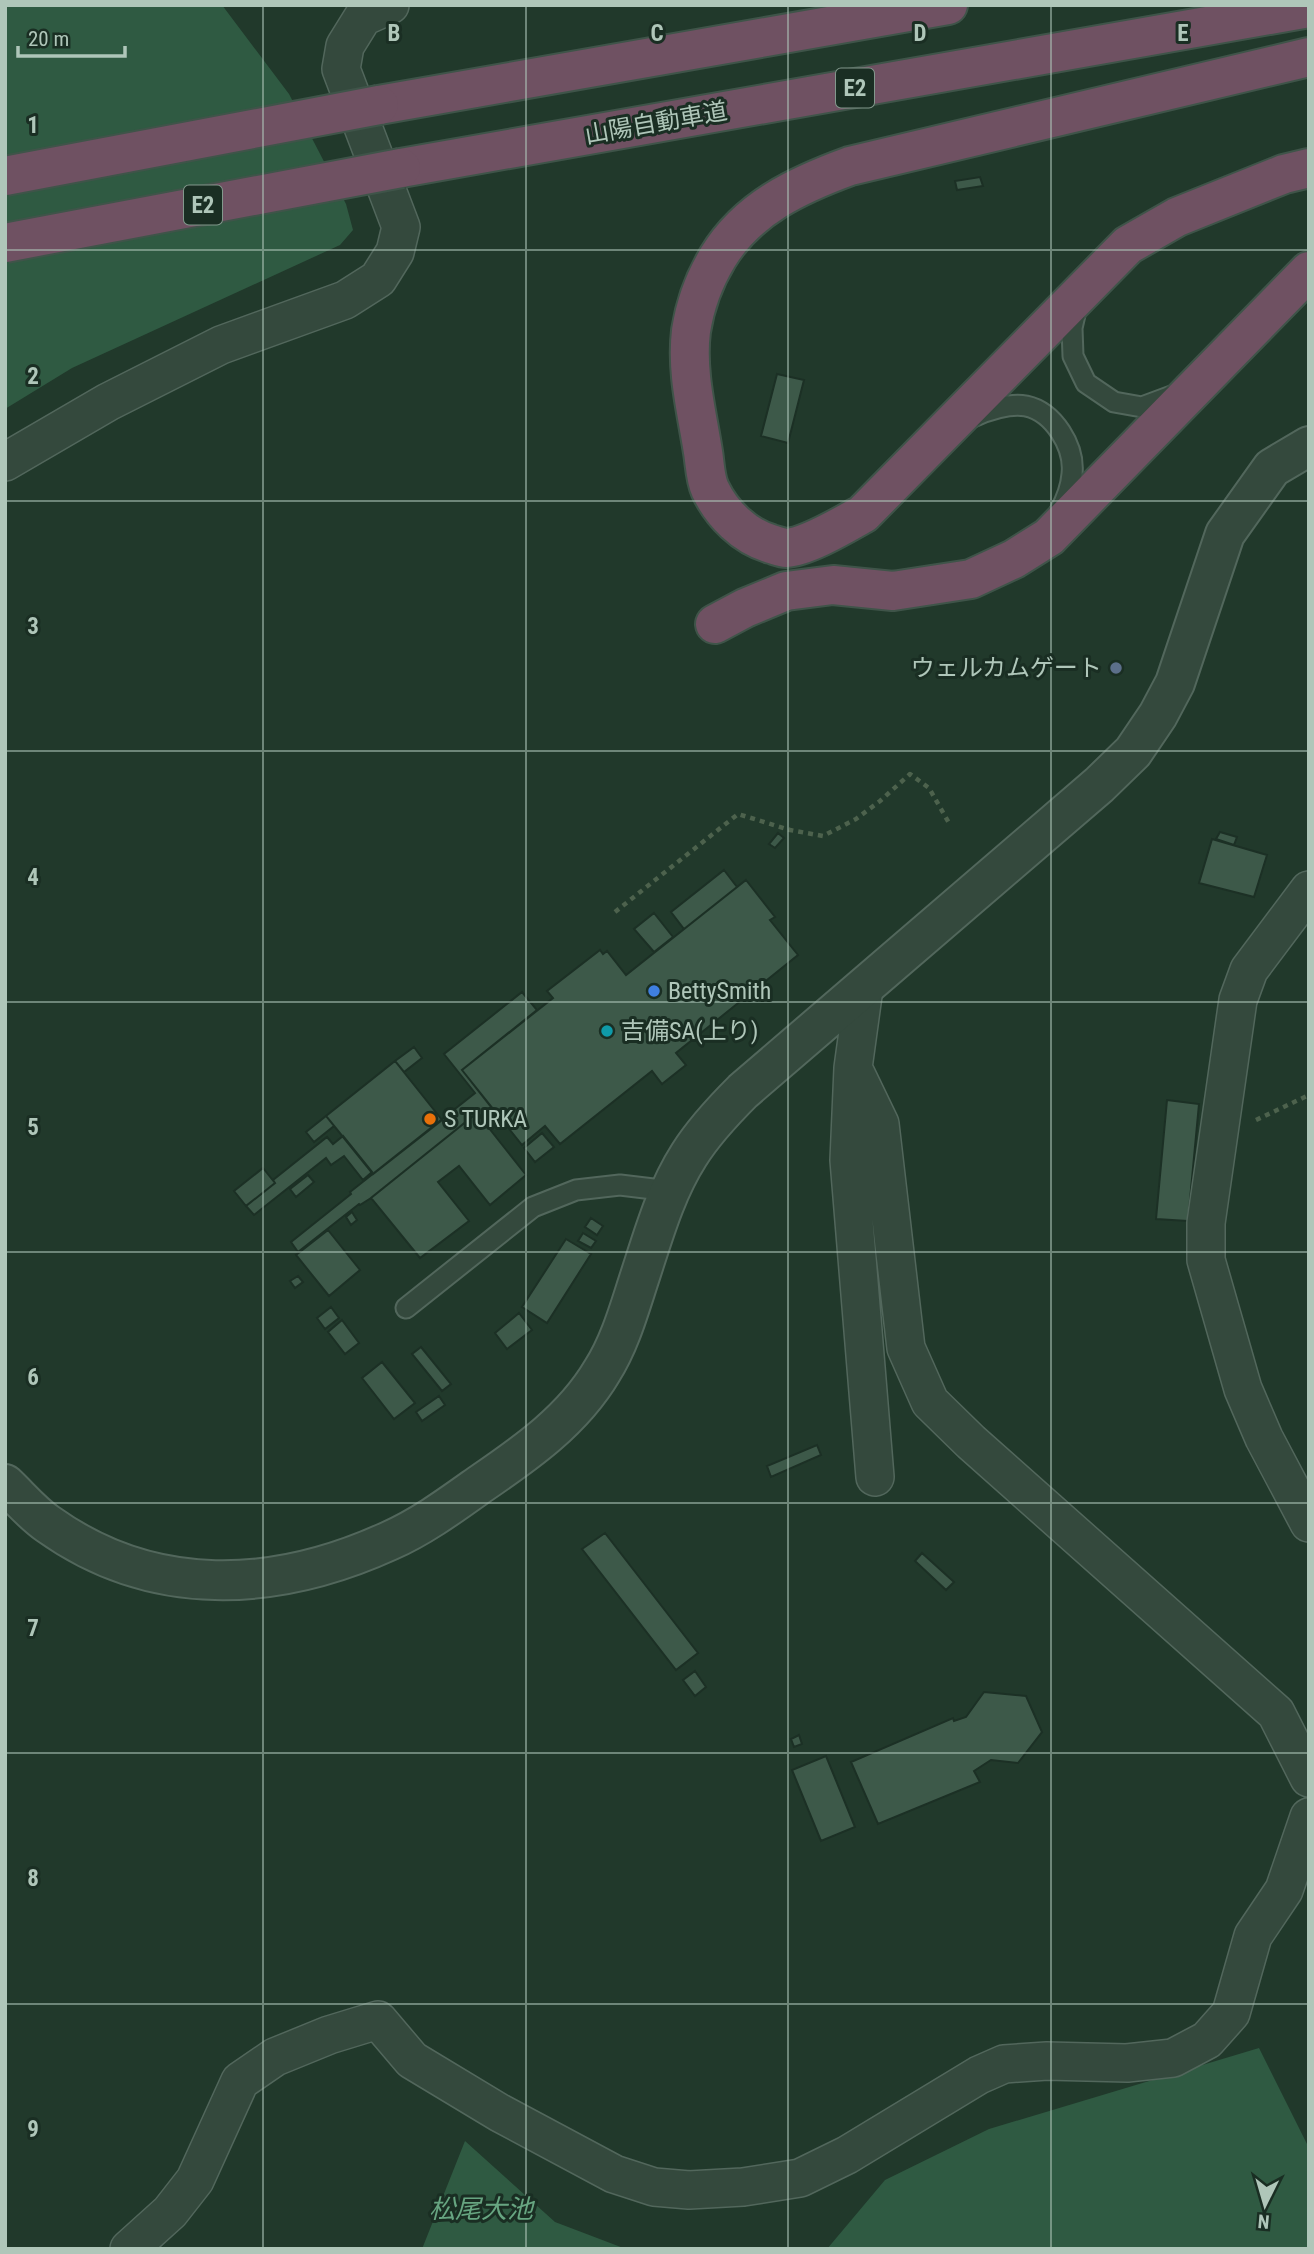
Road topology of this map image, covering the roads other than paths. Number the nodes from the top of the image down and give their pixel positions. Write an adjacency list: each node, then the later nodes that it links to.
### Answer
1 (948, 5): 6 (highway, bridge)
2 (1309, 8): 7 (highway, 山陽自動車道 / E2, bridge)
3 (366, 9): 13 (street)
4 (1309, 57): 11 (highway)
5 (1309, 168): 9 (highway)
6 (5, 176)
7 (5, 243)
8 (1309, 271): 10 (highway)
9 (1080, 292): 10 (lane); 11 (highway)
10 (1194, 388): 14 (highway)
11 (944, 431): 14 (lane)
12 (1309, 446): 17 (street)
13 (5, 462)
14 (1049, 537): 15 (highway)
15 (715, 624)
16 (1309, 890): 23 (street)
17 (864, 988): 18 (street); 19 (street)
18 (853, 1068): 21 (street); 24 (street)
19 (670, 1191): 20 (lane); 22 (street)
20 (406, 1308)
21 (875, 1477)
22 (5, 1484)
23 (1309, 1523)
24 (1309, 1778)
25 (1309, 1817): 26 (street)
26 (129, 2249)

